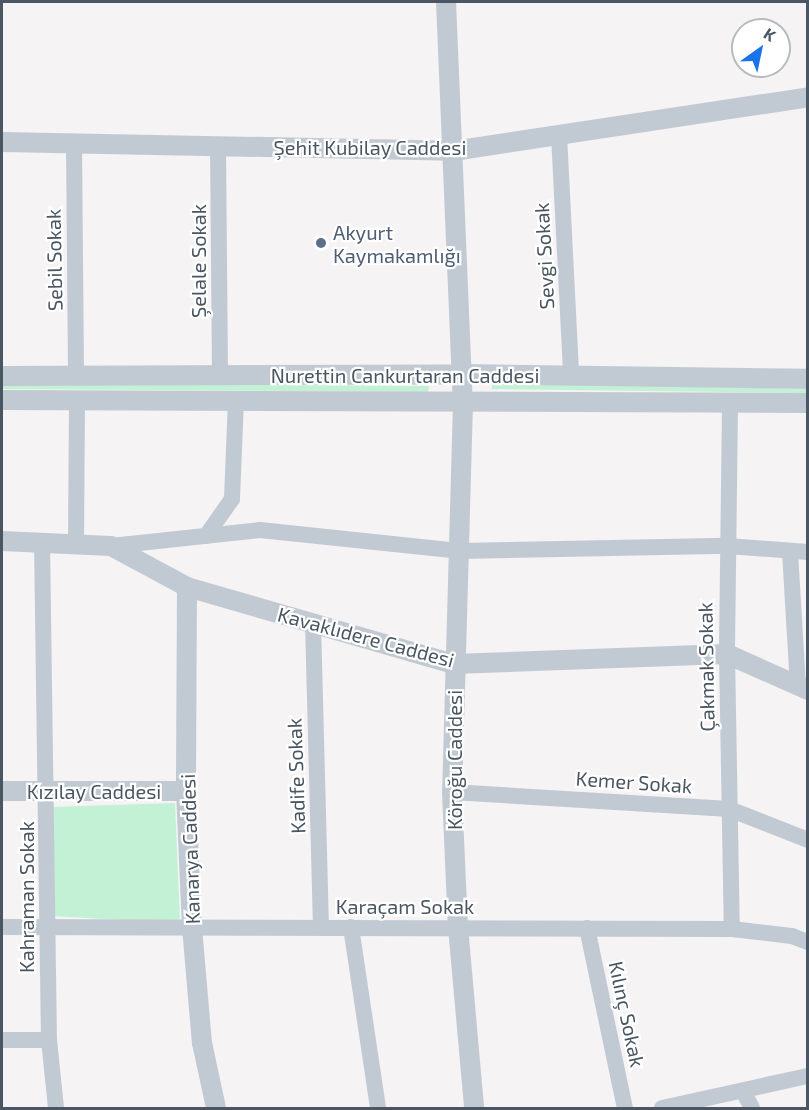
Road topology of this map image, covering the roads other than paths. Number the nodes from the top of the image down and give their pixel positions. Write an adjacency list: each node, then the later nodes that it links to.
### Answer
1 (446, 2): 7 (street, Köroğu Caddesi)
2 (807, 97): 3 (street, Şehit Kubilay Caddesi)
3 (559, 135): 7 (street, Şehit Kubilay Caddesi); 9 (street, Sevgi Sokak)
4 (2, 142): 5 (street, Şehit Kubilay Caddesi)
5 (74, 144): 6 (street, Şehit Kubilay Caddesi); 11 (street, Sebil Sokak)
6 (218, 146): 7 (street, Şehit Kubilay Caddesi); 12 (street, Şelale Sokak)
7 (453, 151): 8 (street, Köroğu Caddesi)
8 (462, 374): 9 (street, Nurettin Cankurtaran Caddesi); 12 (street, Nurettin Cankurtaran Caddesi); 17 (street, Köroğu Caddesi)
9 (571, 375): 13 (street, Nurettin Cankurtaran Caddesi)
10 (2, 376): 11 (street, Nurettin Cankurtaran Caddesi)
11 (76, 376): 12 (street, Nurettin Cankurtaran Caddesi)
12 (220, 376)
13 (807, 379)
14 (2, 400): 15 (street, Nurettin Cankurtaran Caddesi)
15 (77, 400): 16 (street, Nurettin Cankurtaran Caddesi); 23 (street)
16 (236, 400): 17 (street, Nurettin Cankurtaran Caddesi); 20 (street)
17 (463, 403): 19 (street, Nurettin Cankurtaran Caddesi); 26 (street, Köroğu Caddesi)
18 (807, 403): 19 (street, Nurettin Cankurtaran Caddesi)
19 (730, 404): 25 (street, Çakmak Sokak)
20 (207, 536): 24 (street); 26 (street)
21 (2, 541): 22 (street, Kavaklıdere Caddesi)
22 (42, 542): 23 (street, Kavaklıdere Caddesi); 34 (street, Kahraman Sokak)
23 (76, 544): 24 (street, Kavaklıdere Caddesi)
24 (111, 546): 28 (street, Kavaklıdere Caddesi)
25 (727, 546): 26 (street); 27 (street); 30 (street, Çakmak Sokak)
26 (459, 551): 31 (street, Köroğu Caddesi)
27 (799, 552): 32 (street)
28 (187, 587): 29 (street, Kavaklıdere Caddesi); 35 (street, Kanarya Caddesi)
29 (313, 623): 31 (street, Kavaklıdere Caddesi); 41 (street, Kadife Sokak)
30 (727, 654): 31 (street, Kavaklıdere Caddesi); 32 (street, Kavaklıdere Caddesi); 37 (street, Çakmak Sokak)
31 (454, 664): 36 (street, Köroğu Caddesi)
32 (803, 688)
33 (2, 791): 34 (street, Kızılay Caddesi)
34 (47, 791): 35 (street, Kızılay Caddesi); 44 (street, Kahraman Sokak)
35 (186, 791): 40 (street, Kanarya Caddesi)
36 (452, 792): 37 (street, Kemer Sokak); 43 (street, Köroğu Caddesi)
37 (729, 809): 38 (street, Kemer Sokak); 46 (street, Çakmak Sokak)
38 (807, 840)
39 (2, 927): 44 (street, Karaçam Sokak)
40 (192, 927): 41 (street, Karaçam Sokak); 44 (street, Karaçam Sokak); 53 (street, Kanarya Caddesi)
41 (321, 927): 42 (street, Karaçam Sokak)
42 (351, 927): 43 (street, Karaçam Sokak); 54 (street)
43 (458, 927): 45 (street, Karaçam Sokak); 55 (street, Köroğu Caddesi)
44 (47, 928): 49 (street, Kahraman Sokak)
45 (588, 928): 46 (street, Karaçam Sokak); 56 (street, Kılınç Sokak)
46 (732, 929): 47 (street, Karaçam Sokak)
47 (807, 942)
48 (2, 1040): 49 (street)
49 (49, 1040): 52 (street, Kahraman Sokak)
50 (807, 1076): 51 (street)
51 (743, 1091): 57 (street); 58 (street)
52 (56, 1108)
53 (216, 1108)
54 (378, 1108)
55 (474, 1108)
56 (625, 1108)
57 (662, 1108)
58 (752, 1108)

